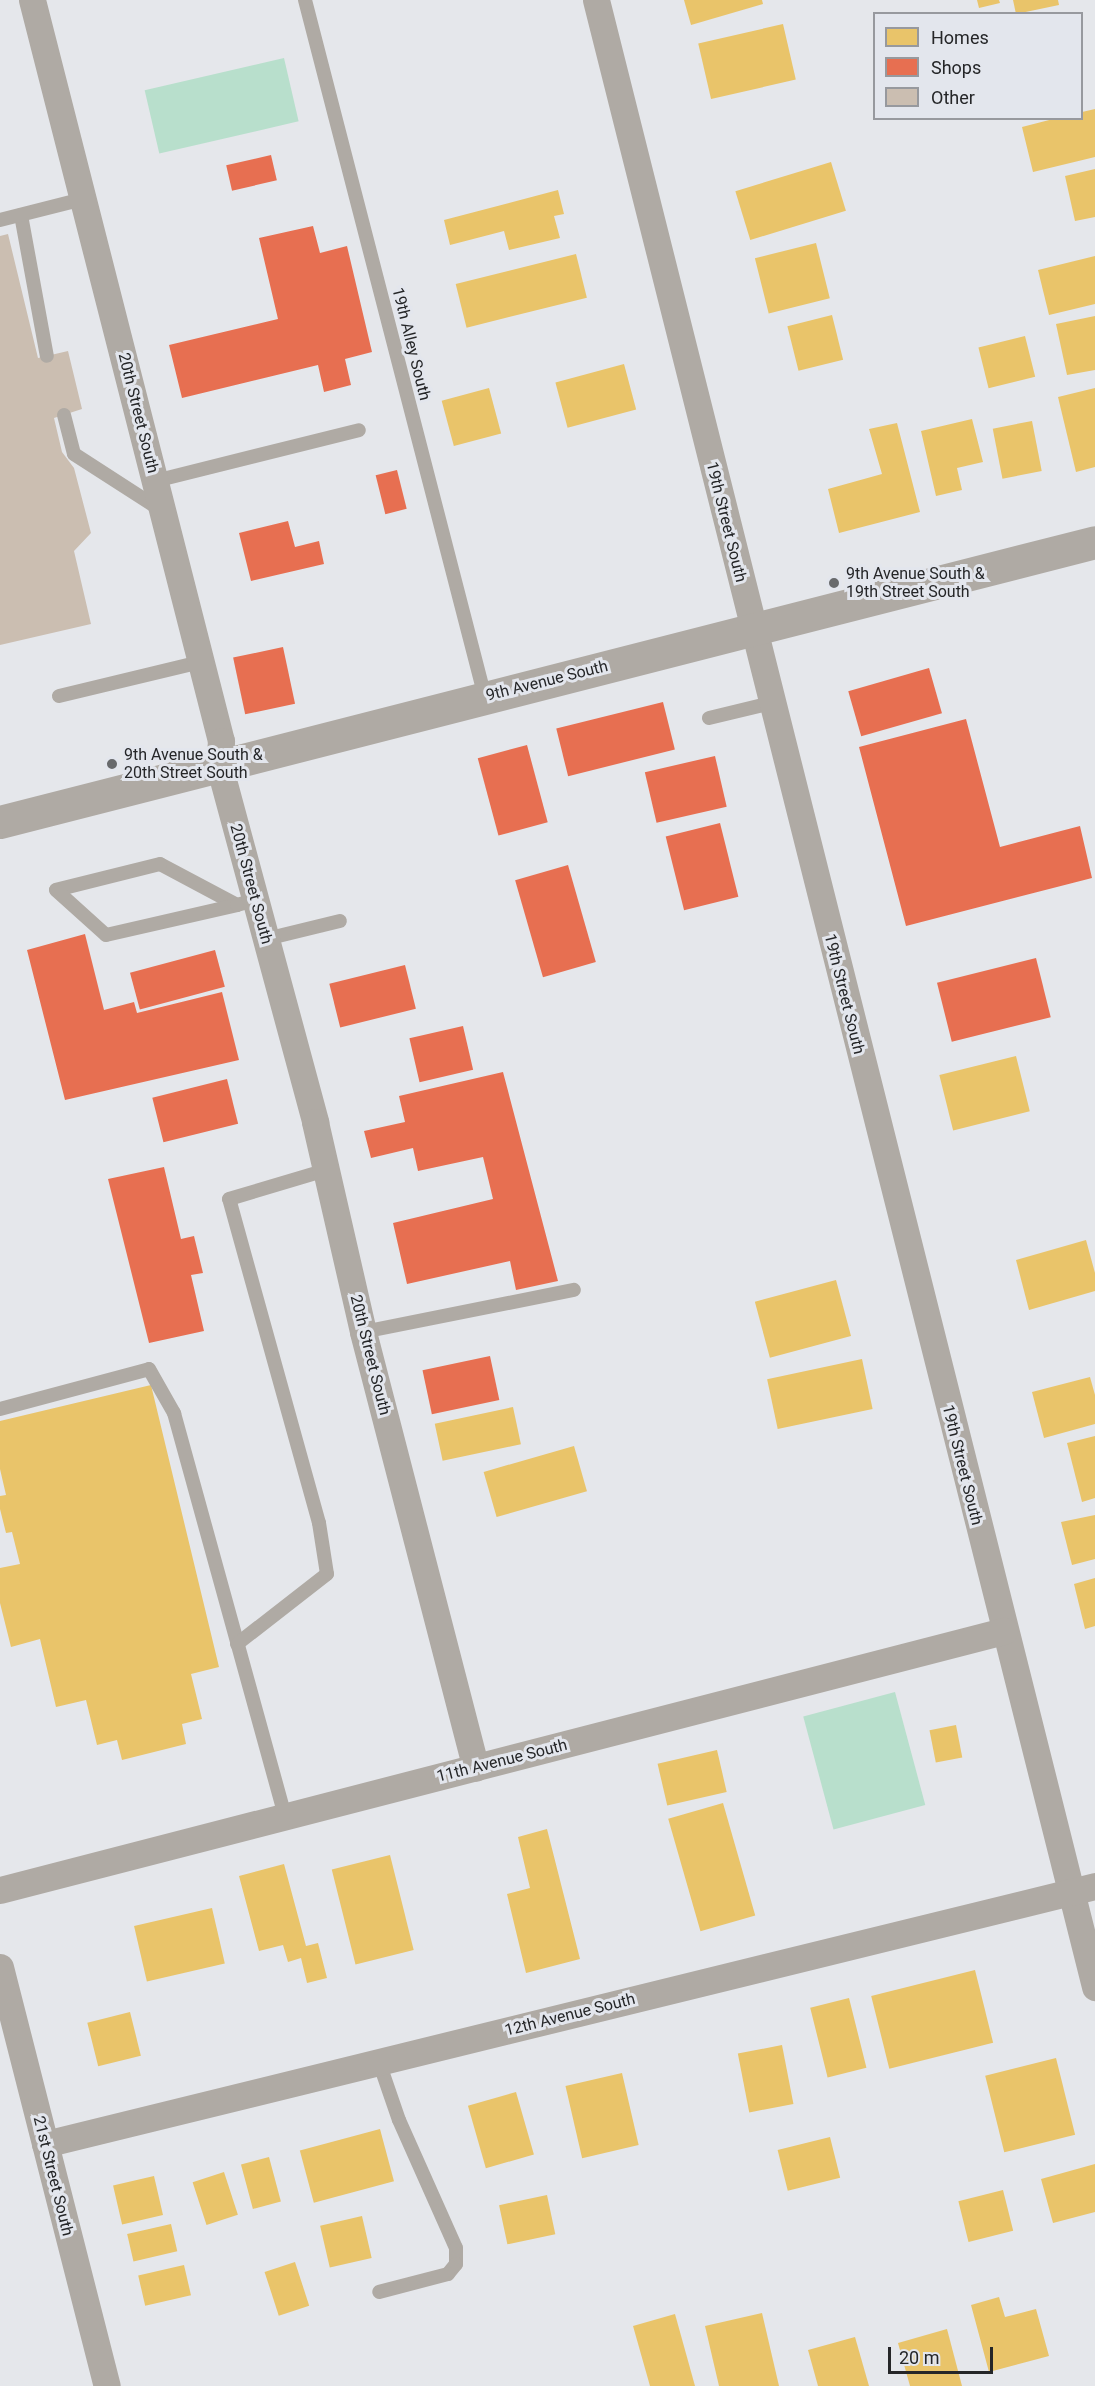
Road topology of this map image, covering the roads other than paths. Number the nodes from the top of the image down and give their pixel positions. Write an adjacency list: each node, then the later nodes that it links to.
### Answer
1 (32, 0): 4 (street, 20th Street South)
2 (305, 0): 16 (lane, 19th Alley South)
3 (596, 0): 13 (street, 19th Street South)
4 (83, 199): 5 (lane); 10 (street, 20th Street South)
5 (21, 215): 6 (lane); 7 (lane)
6 (0, 220)
7 (47, 356)
8 (63, 415): 11 (lane)
9 (359, 430): 10 (lane)
10 (155, 481): 11 (street, 20th Street South)
11 (163, 511): 14 (street, 20th Street South)
12 (1095, 542): 13 (street, 9th Avenue South)
13 (752, 628): 16 (street, 9th Avenue South); 17 (street, 19th Street South)
14 (201, 662): 15 (lane); 19 (street, 20th Street South)
15 (59, 696)
16 (485, 697): 19 (street, 9th Avenue South)
17 (771, 703): 18 (lane); 28 (street, 19th Street South)
18 (709, 718)
19 (219, 765): 20 (street, 9th Avenue South); 21 (street, 20th Street South)
20 (0, 822)
21 (246, 902): 21 (lane); 23 (street, 20th Street South)
22 (340, 921): 23 (lane)
23 (266, 939): 24 (street, 20th Street South)
24 (326, 1170): 26 (street, 20th Street South); 29 (lane)
25 (574, 1290): 26 (lane)
26 (363, 1332): 30 (street, 20th Street South)
27 (0, 1410): 29 (lane)
28 (1004, 1631): 30 (street, 11th Avenue South); 32 (street, 19th Street South)
29 (237, 1644): 31 (lane)
30 (476, 1768): 31 (street, 11th Avenue South)
31 (285, 1816): 33 (street, 11th Avenue South)
32 (1083, 1889): 35 (street, 19th Street South); 36 (street, 12th Avenue South)
33 (0, 1890)
34 (0, 1967): 37 (street, 21st Street South)
35 (1095, 1987)
36 (379, 2062): 37 (street, 12th Avenue South); 38 (lane)
37 (45, 2144): 39 (street, 21st Street South)
38 (379, 2292)
39 (107, 2386)

